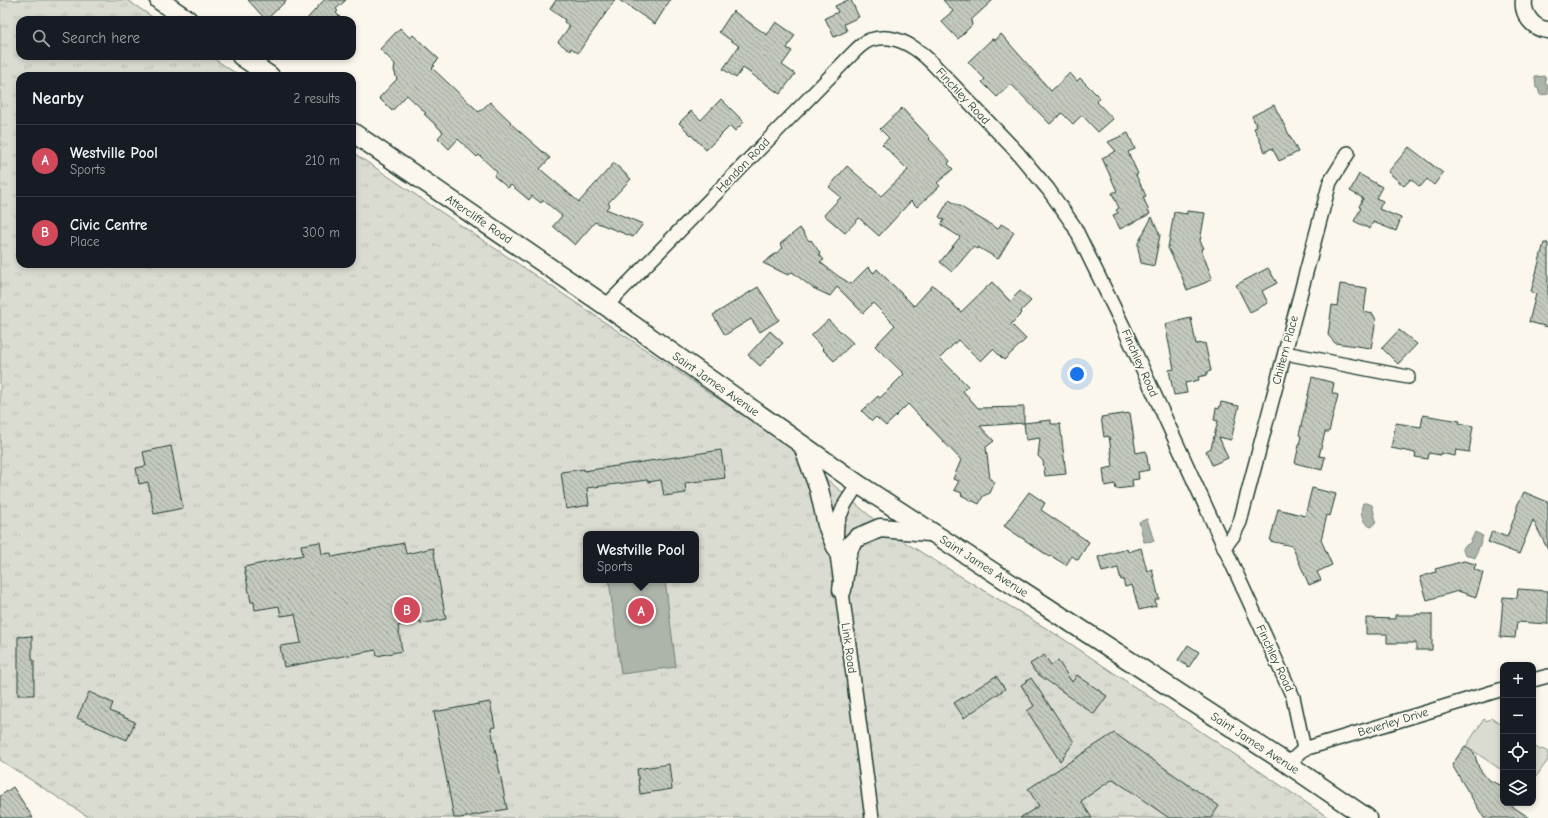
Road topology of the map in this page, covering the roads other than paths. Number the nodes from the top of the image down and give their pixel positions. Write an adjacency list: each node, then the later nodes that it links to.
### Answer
1 (159, 0): 3 (main road)
2 (1524, 0): 4 (street)
3 (182, 16)
4 (1548, 30)
5 (888, 38): 10 (street, Hendon Road); 17 (street, Finchley Road)
6 (247, 60): 7 (main road)
7 (264, 72)
8 (356, 135): 10 (main road, Attercliffe Road)
9 (1348, 153): 11 (street, Chiltern Place)
10 (606, 306): 13 (main road, Saint James Avenue)
11 (1285, 353): 12 (street); 17 (street, Chiltern Place)
12 (1408, 377)
13 (803, 446): 14 (main road, Saint James Avenue); 16 (main road)
14 (858, 484): 15 (main road, Saint James Avenue); 16 (street, Link Road)
15 (932, 532): 18 (main road); 23 (main road, Saint James Avenue)
16 (836, 546): 18 (street, Link Road)
17 (1224, 548): 22 (street, Finchley Road)
18 (842, 590): 24 (street, Link Road)
19 (1548, 676): 20 (street)
20 (1536, 679)
21 (1500, 690): 22 (street, Beverley Drive)
22 (1304, 749): 23 (street, Beverley Drive)
23 (1288, 764): 25 (main road, Saint James Avenue)
24 (872, 818)
25 (1367, 818)

